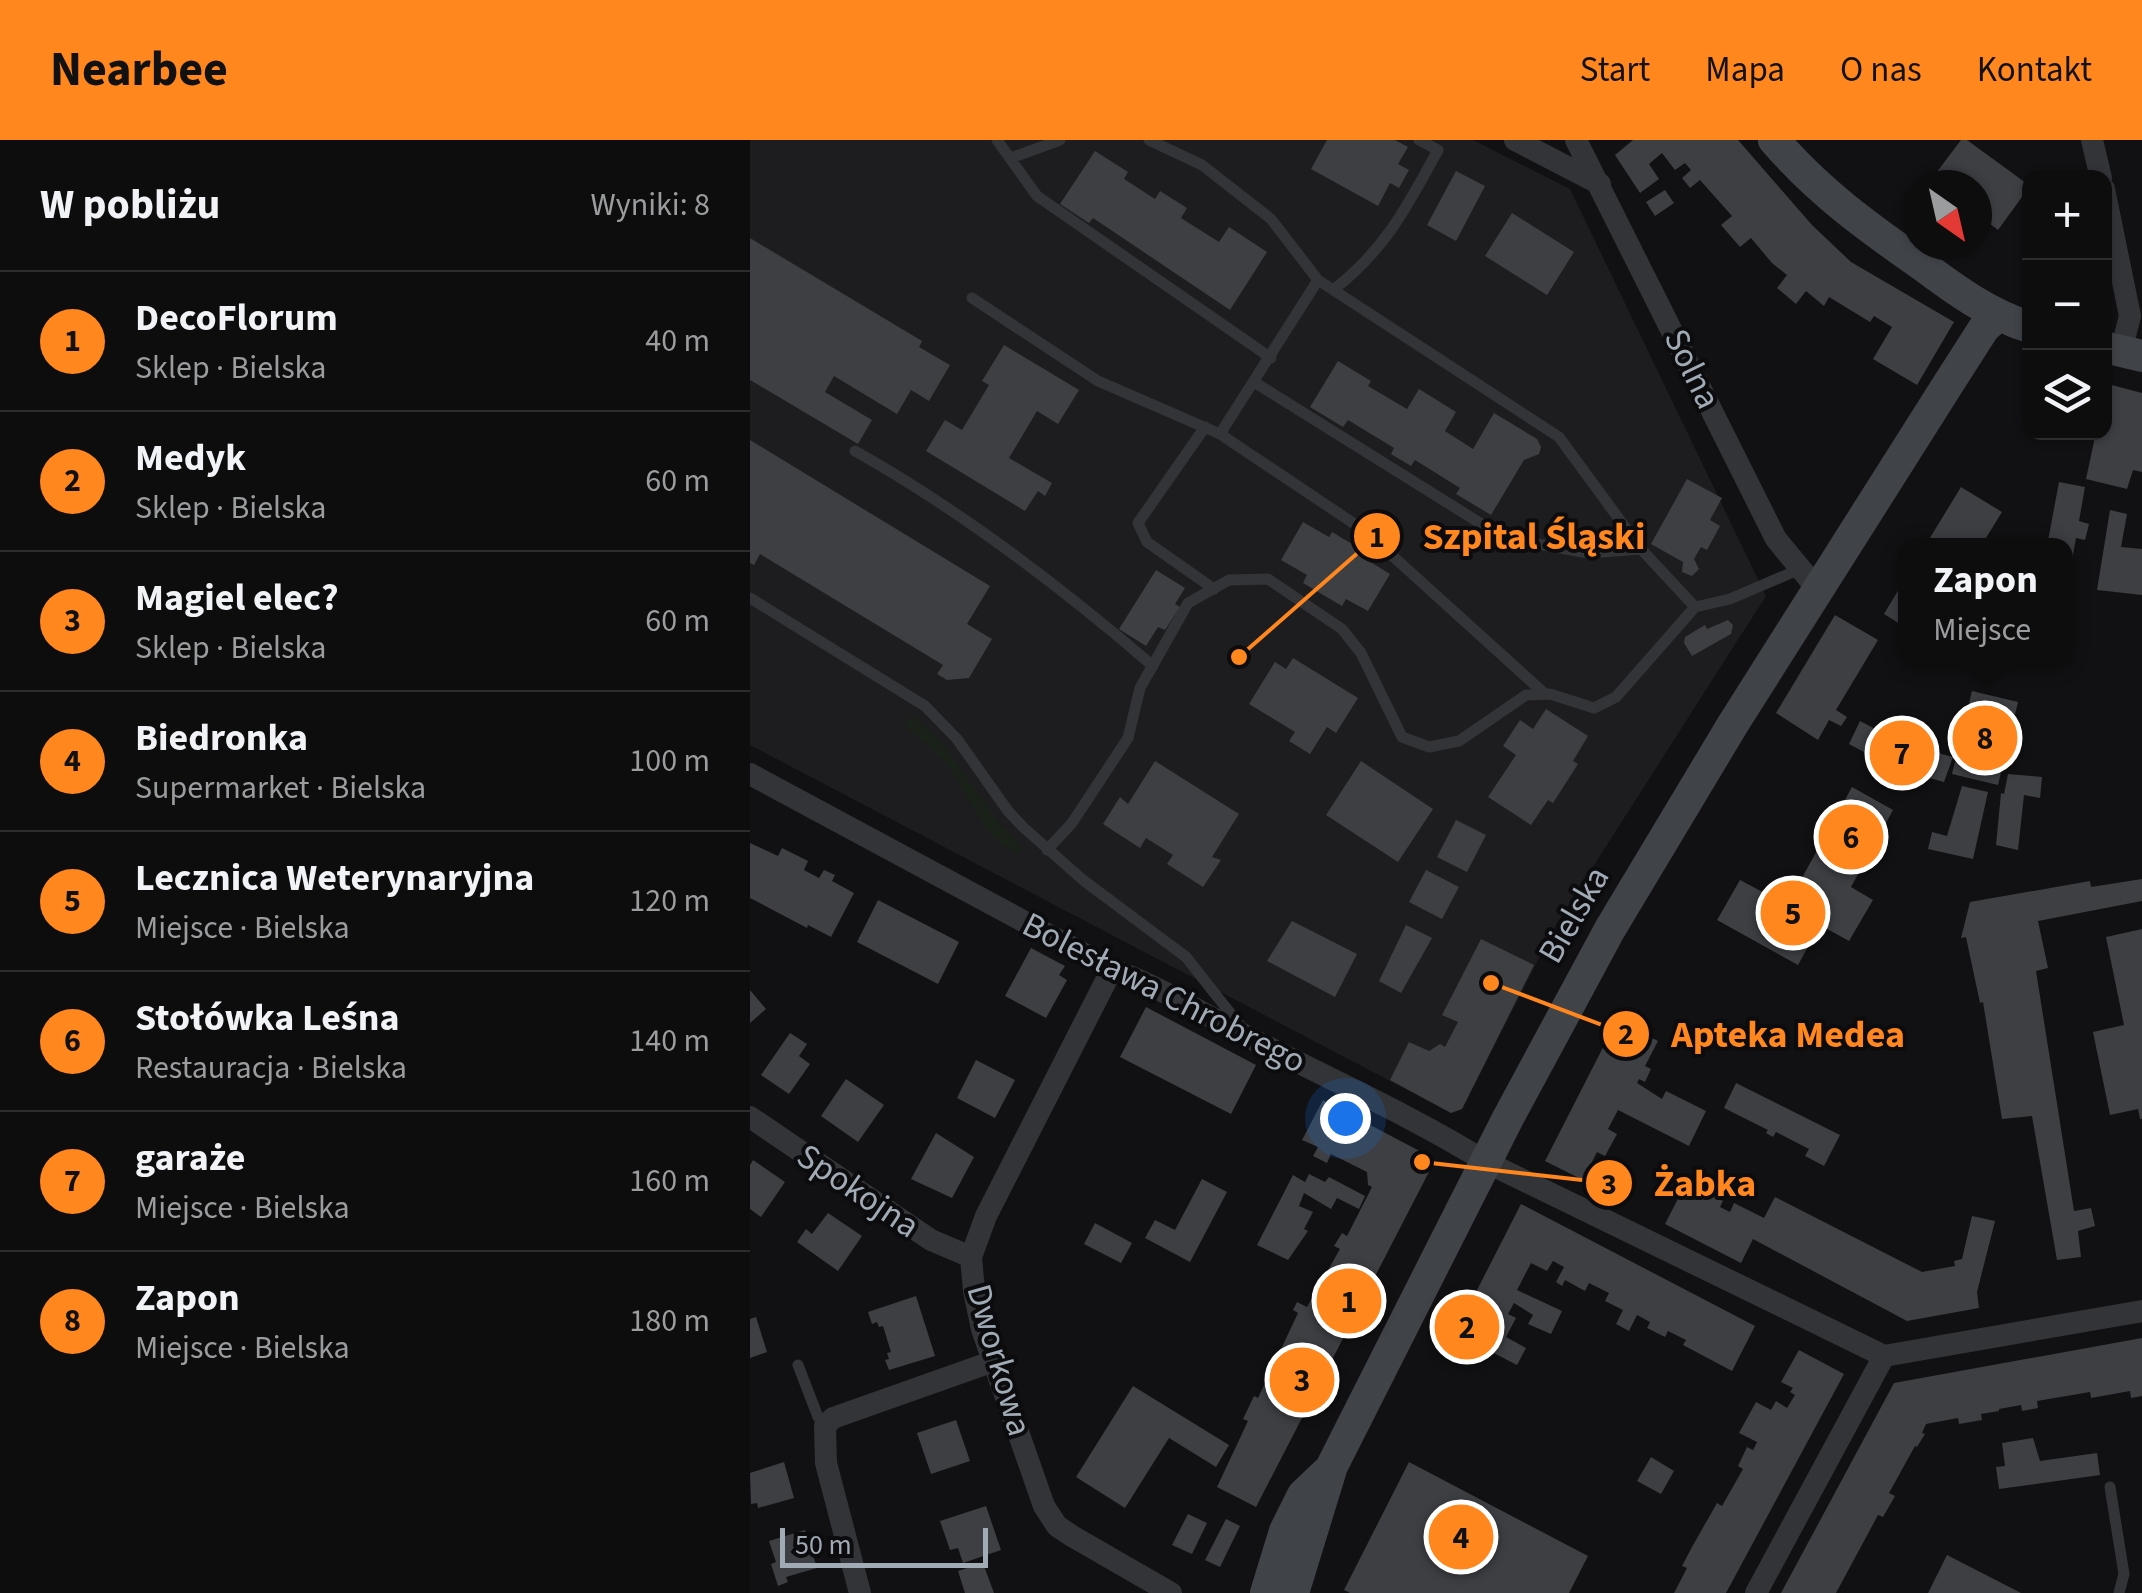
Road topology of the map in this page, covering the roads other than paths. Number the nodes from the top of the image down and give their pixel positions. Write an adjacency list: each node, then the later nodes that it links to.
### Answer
1 (997, 140): 9 (lane)
2 (1060, 140): 9 (lane)
3 (1149, 140): 13 (lane)
4 (1419, 140): 14 (lane)
5 (1514, 140): 11 (street)
6 (1774, 140): 16 (street)
7 (2092, 140): 10 (street)
8 (1584, 143): 11 (street, Solna)
9 (1011, 158): 19 (lane)
10 (2099, 170)
11 (1600, 184): 25 (street, Solna)
12 (2112, 229): 18 (street)
13 (1318, 280): 14 (lane); 19 (lane)
14 (1333, 290): 24 (lane)
15 (972, 298): 21 (lane)
16 (1998, 315): 17 (street); 25 (street, Bielska)
17 (2022, 324)
18 (2122, 351)
19 (1271, 358): 20 (lane)
20 (1254, 382): 22 (lane); 24 (lane)
21 (1204, 427): 22 (lane); 26 (lane)
22 (1220, 434): 30 (lane)
23 (855, 451): 29 (lane)
24 (1641, 548): 28 (lane)
25 (1810, 579): 28 (lane); 36 (street, Bielska)
26 (1214, 588): 29 (lane); 30 (lane)
27 (750, 598): 32 (lane)
28 (1695, 607): 30 (lane)
29 (1153, 666): 32 (lane)
30 (1545, 694)
31 (750, 774): 33 (street, Bolesława Chrobrego)
32 (1047, 850): 34 (lane)
33 (1112, 968): 34 (street, Bolesława Chrobrego); 37 (street, Dworkowa)
34 (1249, 1038): 36 (street, Bolesława Chrobrego)
35 (750, 1117): 37 (street, Spokojna)
36 (1486, 1162): 39 (street, Bolesława Chrobrego); 43 (street, Bielska)
37 (971, 1256): 40 (street, Dworkowa)
38 (2142, 1311): 39 (street)
39 (1884, 1356): 49 (street)
40 (994, 1361): 42 (street); 46 (street, Dworkowa)
41 (798, 1365): 42 (lane)
42 (824, 1426): 45 (street)
43 (1332, 1466): 47 (street); 48 (street, Bielska)
44 (2110, 1487): 50 (lane)
45 (860, 1593)
46 (1171, 1593)
47 (1266, 1593)
48 (1293, 1593)
49 (1756, 1593)
50 (2119, 1593)

